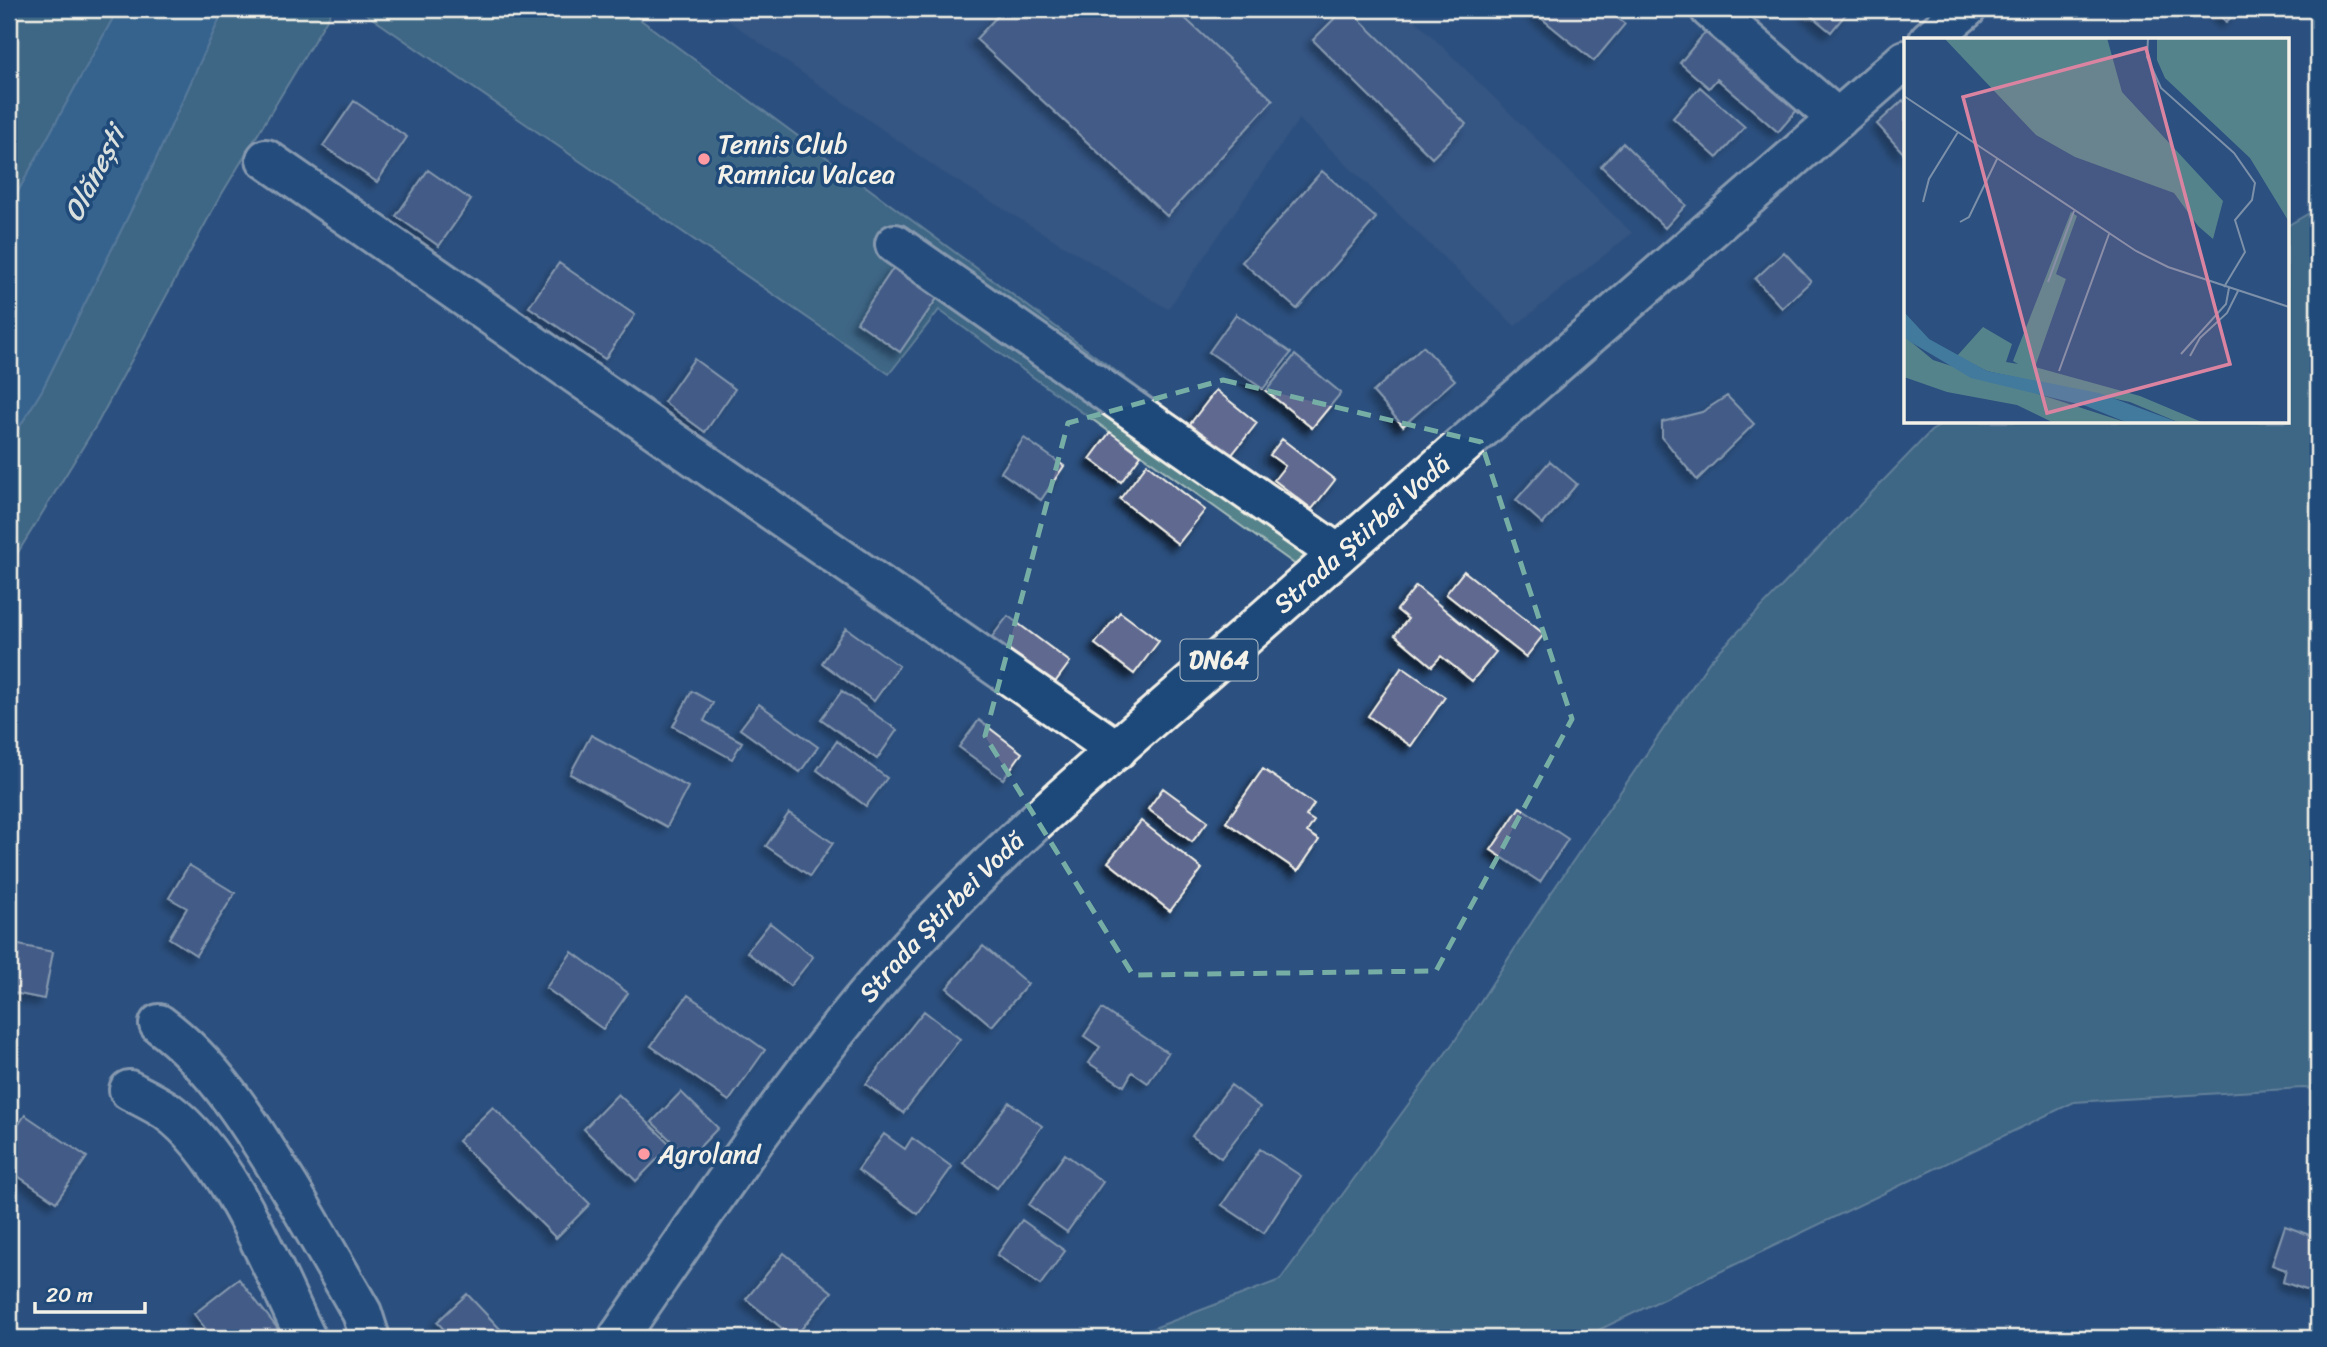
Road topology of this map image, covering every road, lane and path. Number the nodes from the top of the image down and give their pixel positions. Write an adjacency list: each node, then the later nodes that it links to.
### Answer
1 (1710, 9): 5 (street)
2 (1966, 9): 3 (street)
3 (1931, 38)
4 (1904, 61): 5 (street, Strada Știrbei Vodă / DN64)
5 (1838, 119): 8 (street, Strada Știrbei Vodă / DN64)
6 (266, 159): 9 (street)
7 (895, 244): 8 (street)
8 (1338, 554): 9 (street, Strada Știrbei Vodă / DN64)
9 (1118, 750): 14 (street, Strada Știrbei Vodă / DN64)
10 (159, 1024): 13 (street)
11 (129, 1090): 12 (street)
12 (306, 1338)
13 (370, 1338)
14 (618, 1338)

